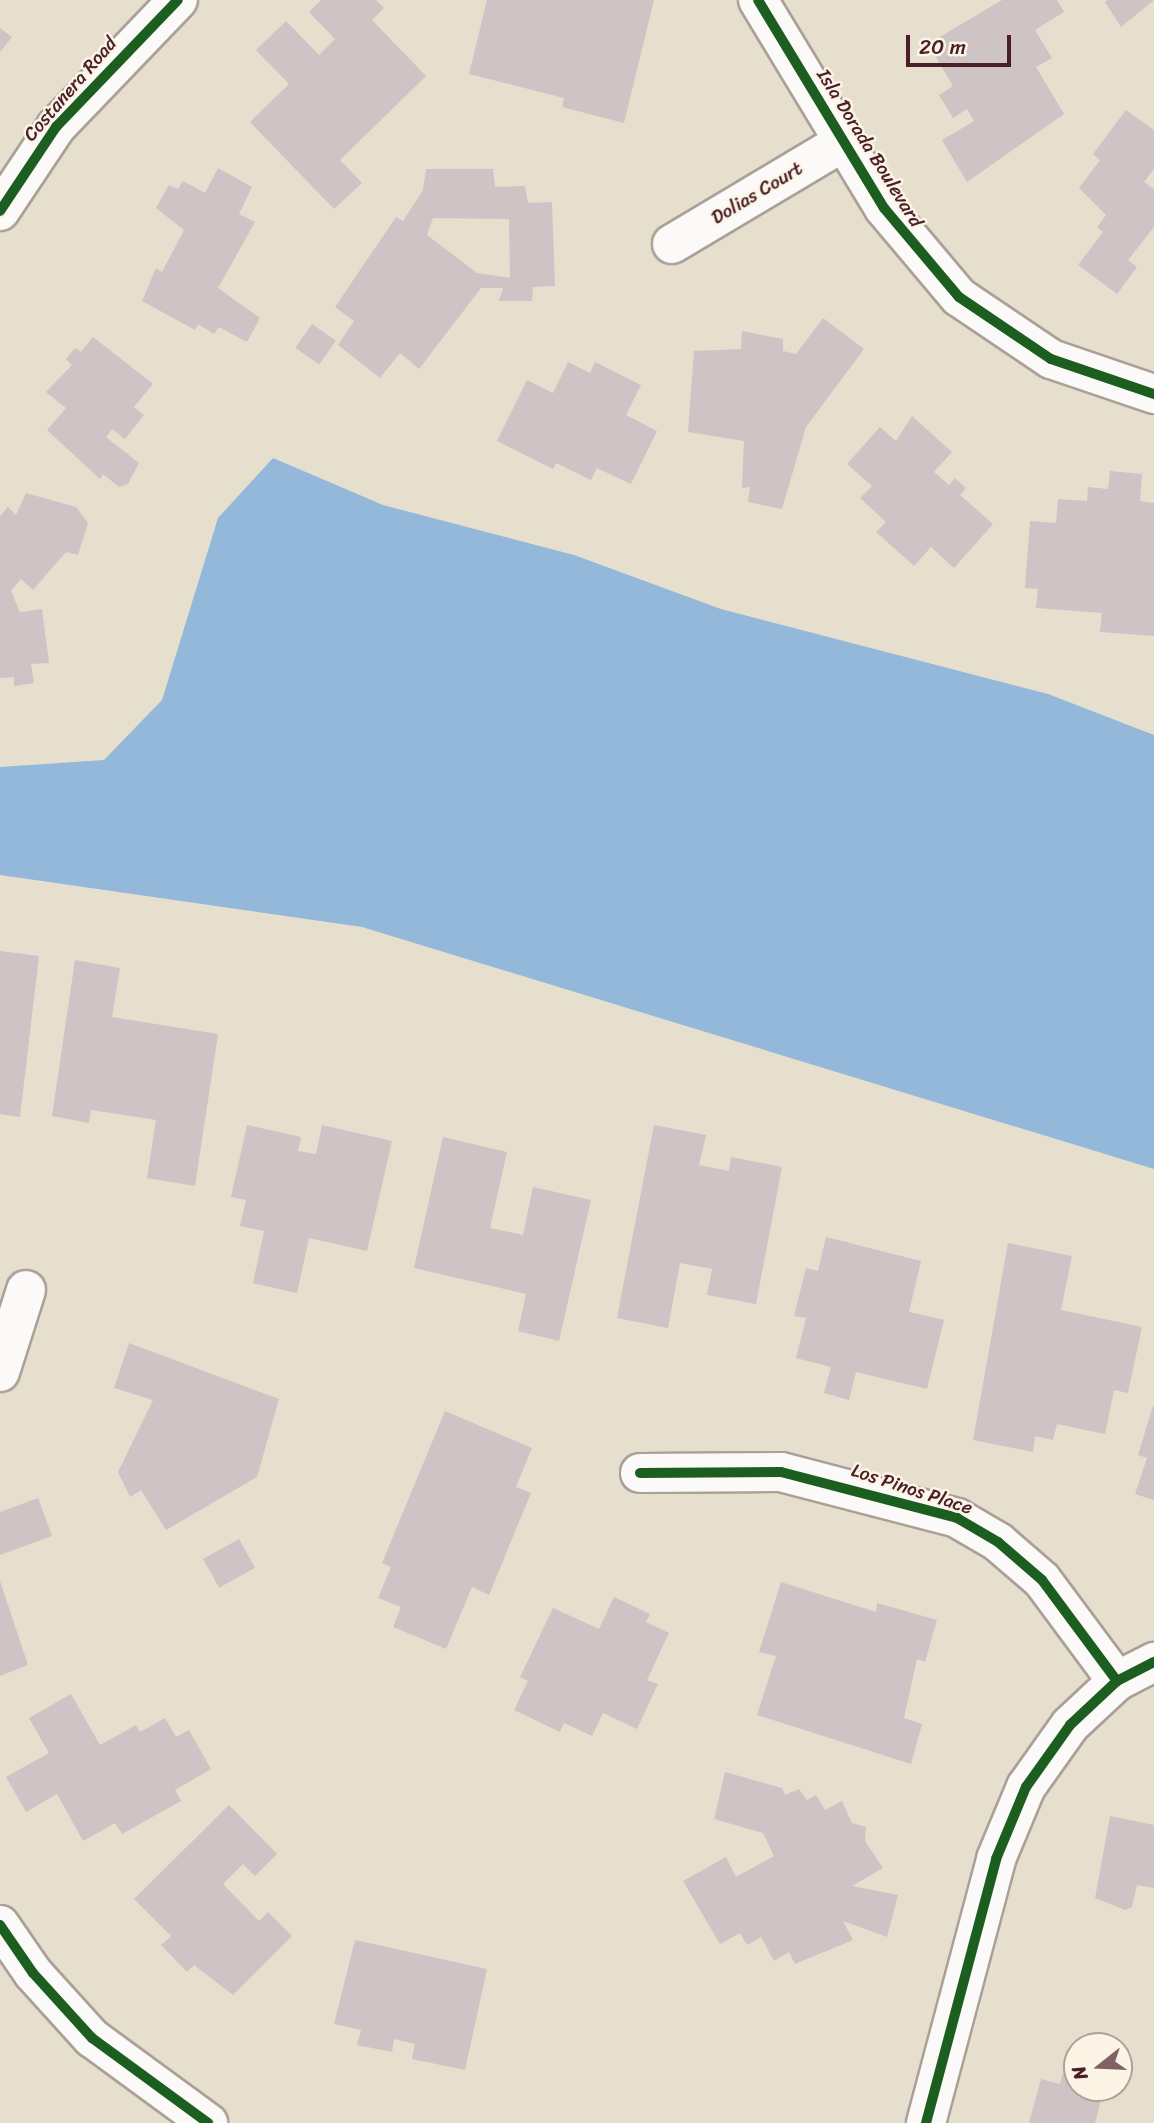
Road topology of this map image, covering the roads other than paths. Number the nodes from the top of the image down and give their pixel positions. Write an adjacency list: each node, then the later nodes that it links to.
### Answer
1 (178, 0): 4 (street, Costanera Road)
2 (758, 0): 3 (street, Isla Dorada Boulevard)
3 (843, 142): 5 (street, Dolias Court); 6 (street, Isla Dorada Boulevard)
4 (0, 211)
5 (671, 244)
6 (1154, 394)
7 (26, 1290): 8 (street)
8 (0, 1372)
9 (640, 1473): 11 (street, Los Pinos Place)
10 (1154, 1662): 11 (street)
11 (1117, 1681): 14 (street)
12 (0, 1925): 13 (street)
13 (208, 2123)
14 (926, 2123)

